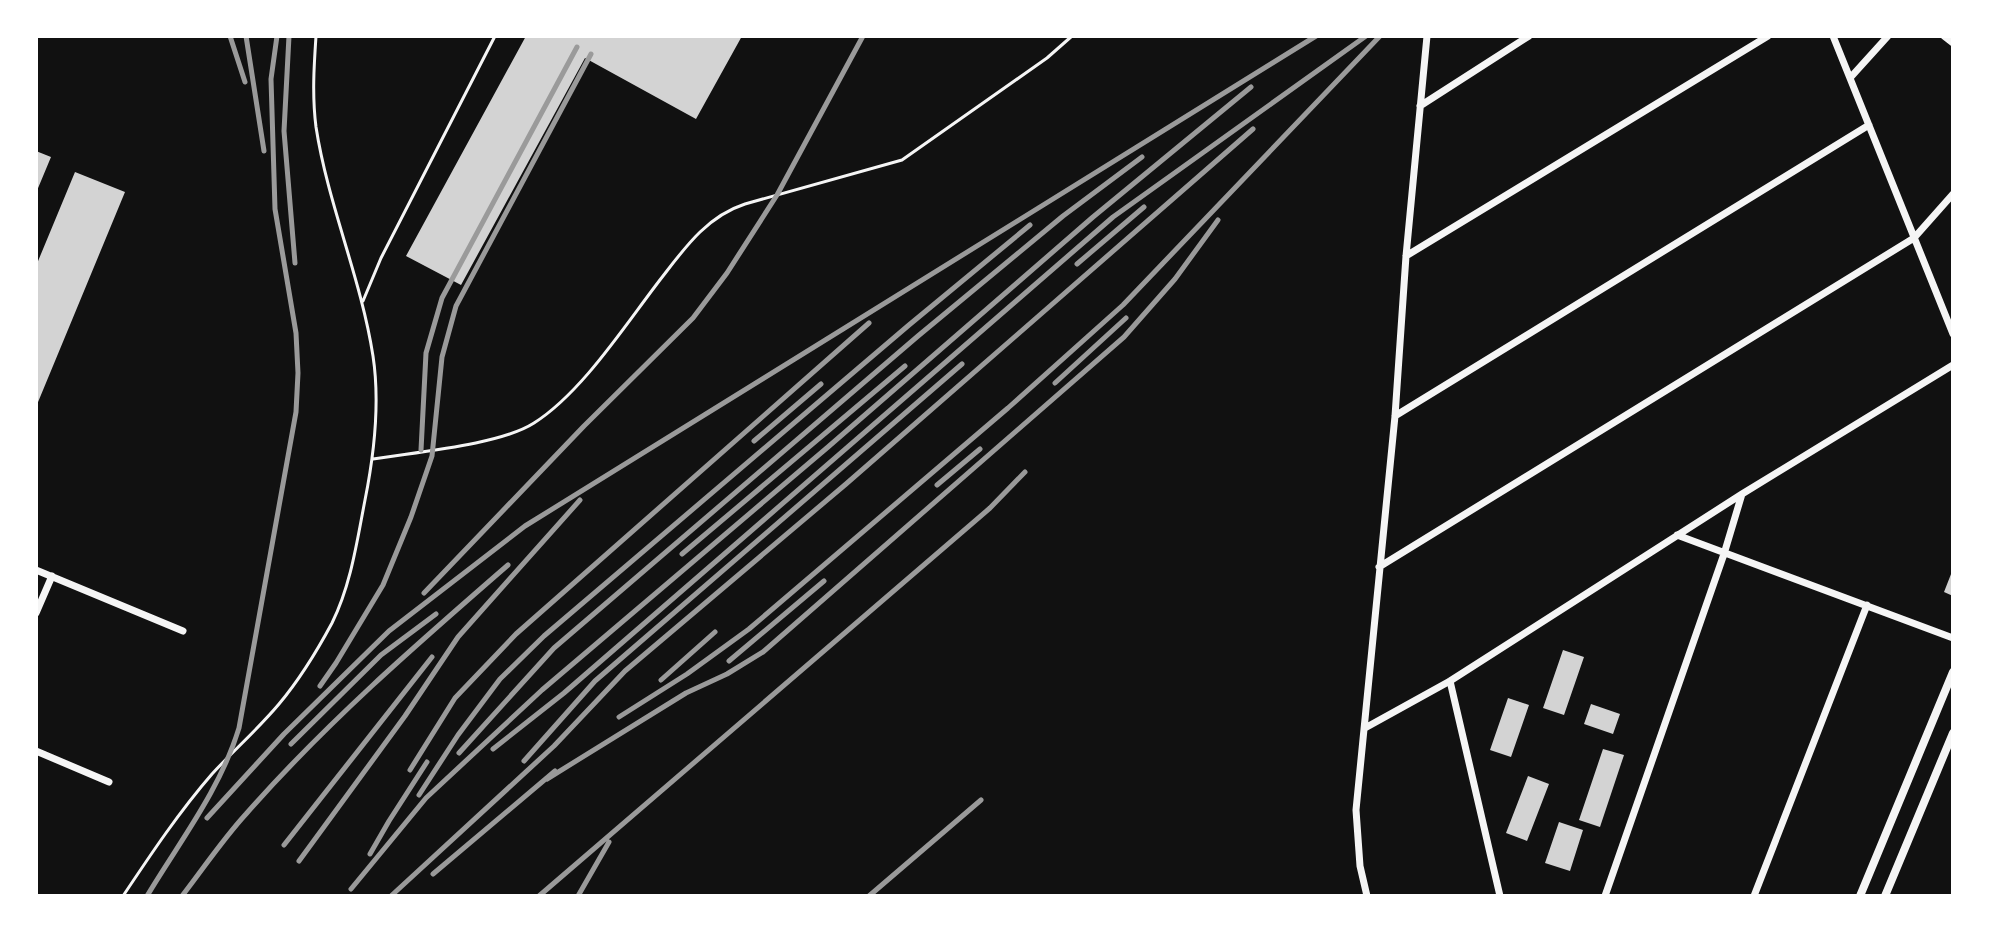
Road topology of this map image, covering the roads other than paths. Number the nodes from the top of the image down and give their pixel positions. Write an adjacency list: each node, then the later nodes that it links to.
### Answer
1 (316, 36): 17 (lane)
2 (495, 36): 17 (lane)
3 (1072, 36): 21 (lane)
4 (1427, 36): 12 (street)
5 (1529, 36): 12 (street)
6 (1768, 36): 16 (street)
7 (1833, 36): 11 (street)
8 (1888, 36): 11 (street)
9 (1944, 36): 10 (street)
10 (1953, 43)
11 (1850, 78): 13 (street)
12 (1420, 106): 16 (street)
13 (1869, 125): 15 (street); 20 (street)
14 (1953, 194): 15 (street)
15 (1914, 238): 18 (street); 25 (street)
16 (1406, 256): 20 (street)
17 (363, 303): 21 (lane)
18 (1953, 334)
19 (1953, 365): 22 (street)
20 (1395, 416): 25 (street)
21 (371, 459): 38 (lane)
22 (1742, 494): 23 (street); 24 (street)
23 (1677, 535): 24 (street); 33 (street)
24 (1724, 554): 28 (street); 41 (street)
25 (1379, 567): 34 (street)
26 (36, 570): 27 (street)
27 (52, 576): 29 (street); 30 (street)
28 (1867, 605): 31 (street); 42 (street)
29 (36, 613)
30 (183, 631)
31 (1953, 638)
32 (1953, 672): 43 (street)
33 (1450, 681): 34 (street); 40 (street)
34 (1365, 728): 39 (street)
35 (1953, 733): 44 (street)
36 (36, 751): 37 (street)
37 (109, 782)
38 (123, 896)
39 (1367, 896)
40 (1500, 896)
41 (1605, 896)
42 (1754, 896)
43 (1860, 896)
44 (1885, 896)

